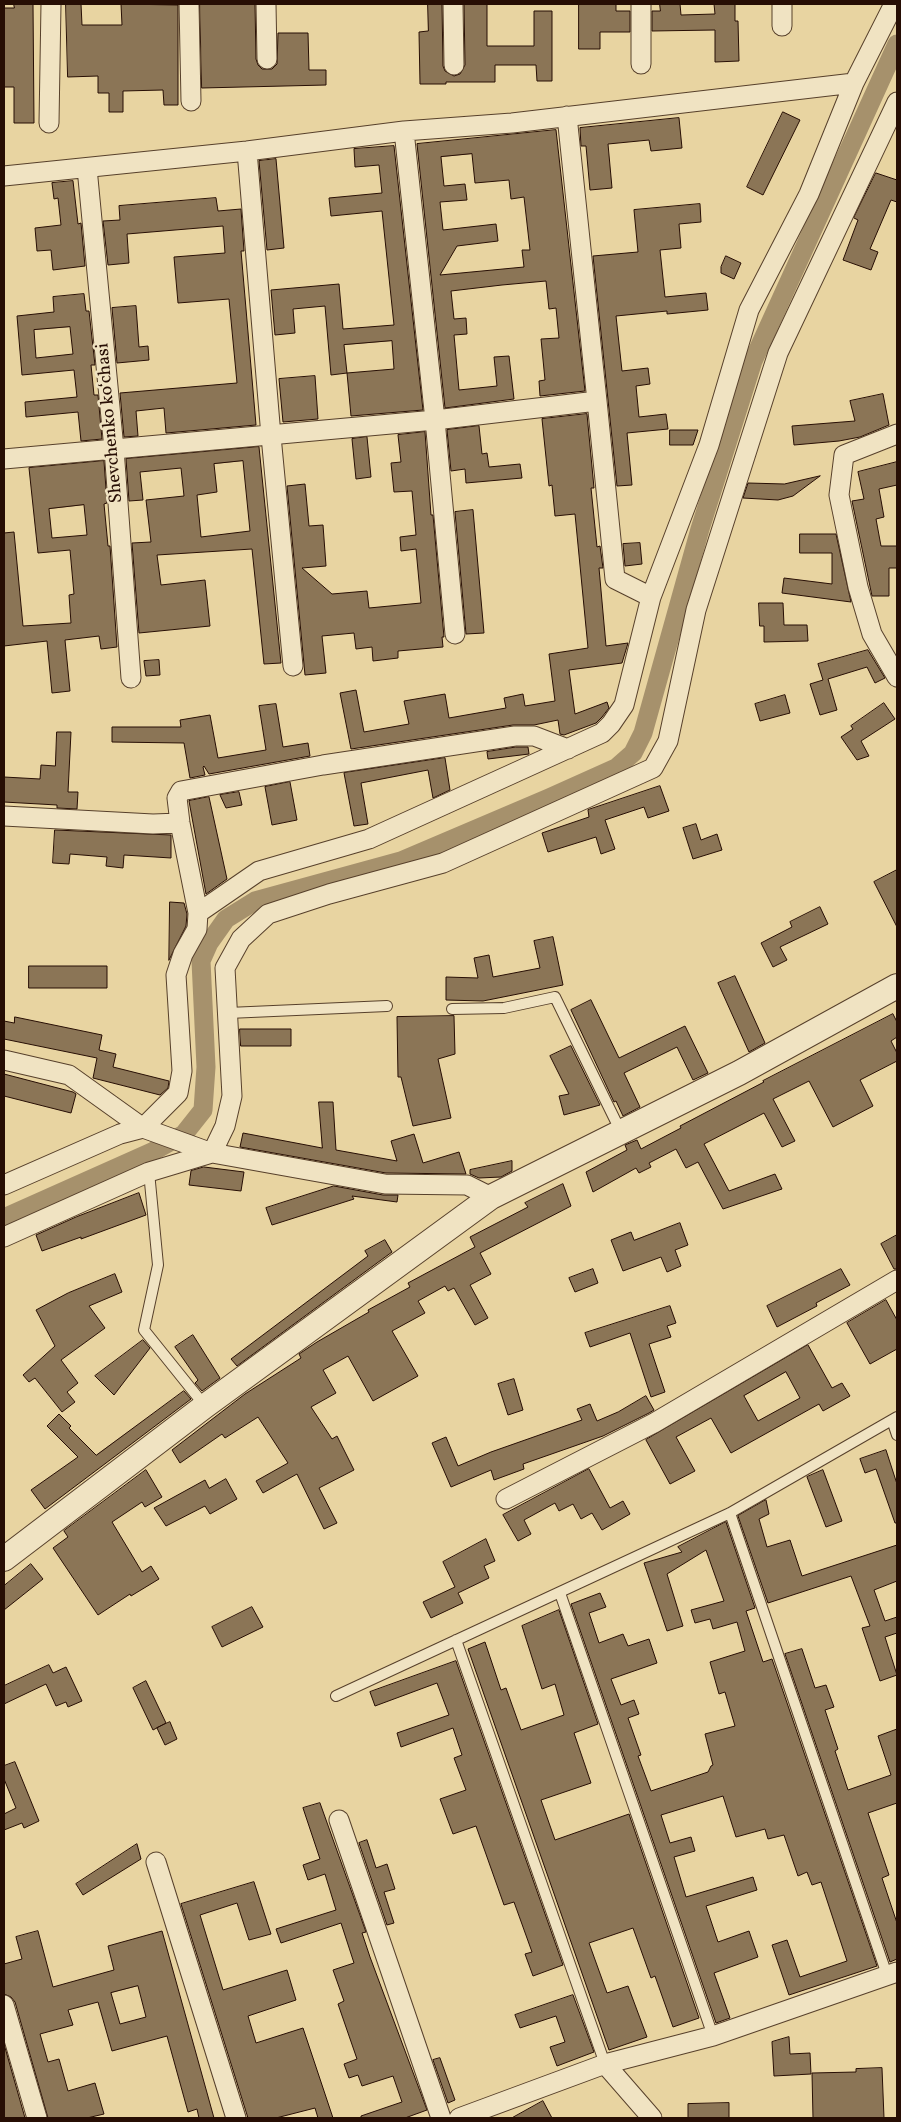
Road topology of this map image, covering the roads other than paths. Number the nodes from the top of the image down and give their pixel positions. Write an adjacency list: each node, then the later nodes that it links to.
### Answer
1 (51, 4): 16 (street)
2 (189, 4): 13 (street)
3 (266, 4): 9 (street)
4 (453, 4): 11 (street)
5 (641, 4): 10 (street)
6 (782, 4): 8 (street)
7 (894, 4): 12 (street)
8 (782, 26)
9 (267, 59)
10 (640, 64)
11 (454, 65)
12 (854, 83): 15 (street); 27 (street)
13 (191, 101)
14 (897, 102): 39 (street)
15 (567, 116): 17 (street); 21 (street)
16 (50, 123)
17 (404, 131): 18 (street); 22 (street)
18 (247, 151): 19 (street); 24 (street)
19 (87, 168): 20 (street); 25 (street, Shevchenko koʻchasi)
20 (4, 176)
21 (596, 401): 22 (street); 27 (street)
22 (435, 420): 24 (street); 28 (street)
23 (897, 434): 30 (street)
24 (271, 436): 25 (street); 29 (street)
25 (114, 449): 26 (street); 31 (street, Shevchenko koʻchasi)
26 (4, 459)
27 (651, 598): 32 (street)
28 (455, 634)
29 (293, 666)
30 (897, 677)
31 (131, 678)
32 (568, 749): 34 (street); 35 (street)
33 (4, 816): 34 (street)
34 (180, 823): 35 (street)
35 (198, 912): 41 (street)
36 (897, 986): 42 (street)
37 (387, 1006): 39 (lane)
38 (452, 1009): 42 (lane)
39 (228, 1013): 43 (street)
40 (4, 1060): 41 (street)
41 (144, 1128): 43 (street); 45 (street)
42 (621, 1132): 46 (street)
43 (204, 1151): 44 (street); 46 (street)
44 (149, 1172): 47 (street); 49 (lane)
45 (4, 1185)
46 (491, 1197): 49 (street)
47 (4, 1237)
48 (897, 1280): 52 (street)
49 (205, 1406): 54 (street)
50 (895, 1418): 51 (lane); 53 (lane)
51 (897, 1435)
52 (506, 1499)
53 (730, 1513): 55 (lane); 60 (lane)
54 (4, 1559)
55 (560, 1593): 56 (lane); 62 (lane)
56 (456, 1640): 57 (lane); 63 (lane)
57 (336, 1696)
58 (339, 1820): 66 (street)
59 (156, 1862): 65 (street)
60 (892, 1973): 62 (street)
61 (4, 2005): 64 (street)
62 (713, 2036): 63 (street)
63 (604, 2064): 67 (street); 68 (street)
64 (37, 2118)
65 (236, 2118)
66 (441, 2118)
67 (459, 2118)
68 (652, 2118)

